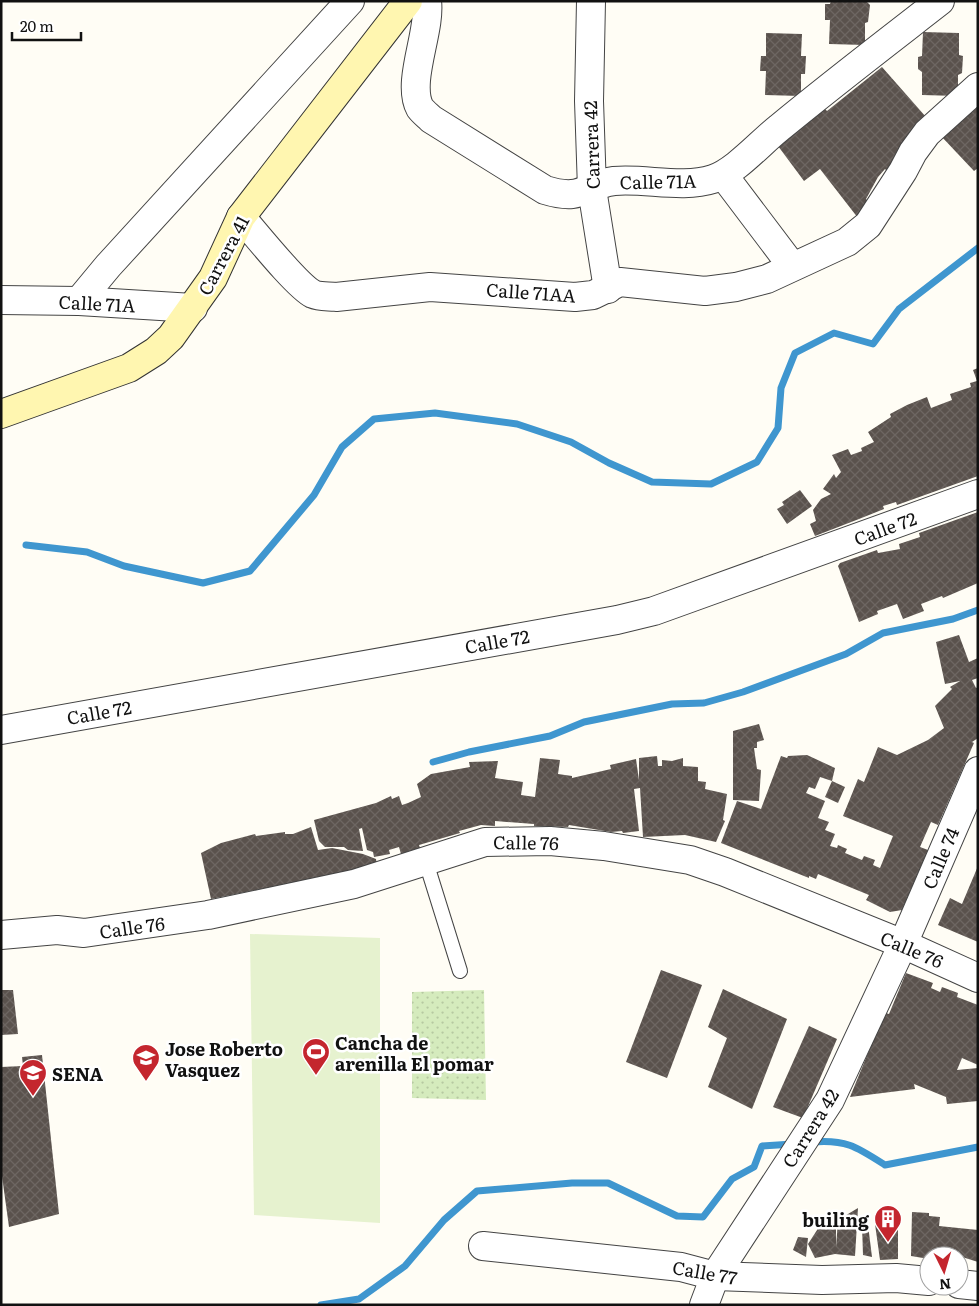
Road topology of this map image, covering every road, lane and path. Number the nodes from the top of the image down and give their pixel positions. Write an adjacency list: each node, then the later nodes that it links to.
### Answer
1 (350, 1): 13 (street)
2 (408, 1): 9 (main road, Carrera 41)
3 (427, 1): 8 (street, Calle 71A)
4 (591, 1): 8 (street, Carrera 42)
5 (940, 1): 7 (street, Calle 71A)
6 (978, 87): 10 (street, Calle 71AA)
7 (724, 176): 8 (street, Calle 71A); 10 (street)
8 (592, 189): 11 (street, Carrera 42)
9 (240, 217): 11 (street, Calle 71AA); 14 (main road, Carrera 41)
10 (792, 266): 11 (street, Calle 71AA)
11 (608, 289)
12 (1, 300): 13 (street, Calle 71A)
13 (79, 301): 14 (street, Calle 71A)
14 (194, 308): 15 (main road, Carrera 41)
15 (1, 414)
16 (978, 494): 17 (street, Calle 72)
17 (1, 730)
18 (977, 778): 21 (street, Calle 74)
19 (426, 862): 20 (street, Calle 76); 21 (street, Calle 76); 22 (lane)
20 (1, 935)
21 (903, 944): 23 (street, Calle 76); 25 (street, Carrera 42)
22 (460, 971)
23 (978, 978)
24 (483, 1246): 25 (street, Calle 77)
25 (715, 1276): 26 (street, Calle 77); 27 (street, Carrera 42)
26 (919, 1281)
27 (704, 1305)

